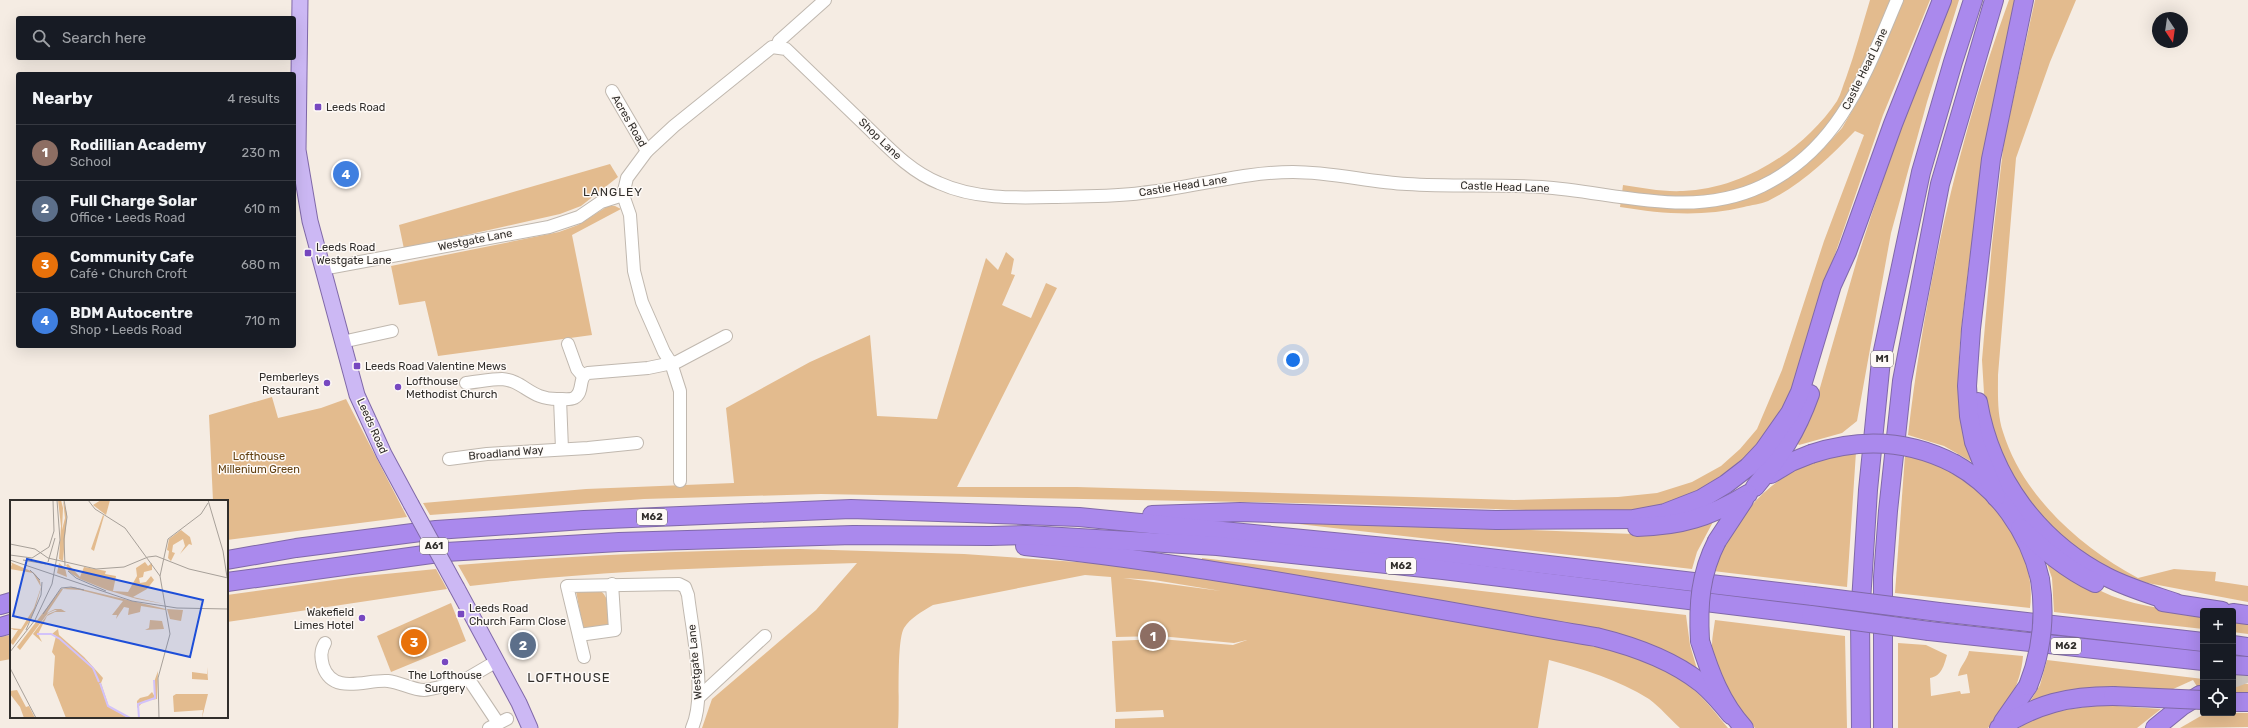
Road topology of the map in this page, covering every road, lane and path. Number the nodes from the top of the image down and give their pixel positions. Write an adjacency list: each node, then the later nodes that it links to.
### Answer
1 (300, 0): 14 (main road, Leeds Road / A61)
2 (825, 0): 8 (street)
3 (1897, 0): 12 (street, Castle Head Lane)
4 (1942, 0): 13 (highway)
5 (1973, 0): 67 (highway, M1)
6 (1994, 0): 68 (highway, M1)
7 (2024, 0): 19 (highway)
8 (773, 47): 10 (street); 12 (street, Shop Lane)
9 (612, 91): 10 (street, Acres Road)
10 (647, 151): 11 (street)
11 (623, 195): 14 (street, Westgate Lane); 20 (street)
12 (1012, 198)
13 (1848, 252): 28 (highway); 31 (highway)
14 (322, 269): 17 (main road, Leeds Road / A61)
15 (392, 331): 17 (street)
16 (726, 336): 20 (street)
17 (342, 342): 52 (main road, Leeds Road / A61, bridge)
18 (568, 344): 21 (street)
19 (1969, 359): 29 (highway); 38 (highway)
20 (672, 363): 21 (street); 27 (street)
21 (583, 376): 23 (street)
22 (466, 383): 23 (street)
23 (560, 399): 25 (street)
24 (636, 443): 25 (street, Broadland Way)
25 (562, 449): 26 (street, Broadland Way)
26 (449, 459)
27 (680, 481)
28 (1751, 491): 29 (highway, bridge); 31 (highway); 62 (highway, bridge)
29 (1996, 497): 32 (highway)
30 (1079, 517): 31 (highway, M62); 34 (highway, M62); 47 (highway, M62, bridge)
31 (1496, 520)
32 (2020, 528): 38 (highway); 69 (highway, bridge)
33 (990, 536): 35 (highway, M62); 53 (highway, M62, bridge); 62 (highway)
34 (228, 560)
35 (228, 582)
36 (612, 584): 45 (street); 45 (street); 58 (street, Westgate Lane)
37 (10, 602): 39 (highway)
38 (2176, 603): 40 (highway)
39 (0, 605)
40 (2205, 608)
41 (2236, 613): 42 (highway)
42 (2248, 615)
43 (10, 624): 44 (highway)
44 (0, 627)
45 (579, 635): 51 (street)
46 (765, 636): 58 (street)
47 (2200, 642)
48 (325, 643): 56 (street)
49 (2236, 645): 50 (highway)
50 (2248, 647)
51 (584, 657)
52 (497, 661): 56 (street); 64 (main road, Leeds Road / A61)
53 (2200, 661)
54 (2236, 664): 55 (highway)
55 (2248, 666)
56 (468, 678): 63 (street)
57 (2200, 695): 70 (highway)
58 (699, 697): 65 (street, Westgate Lane)
59 (2200, 700): 69 (highway, bridge)
60 (2236, 702): 61 (highway)
61 (2248, 702)
62 (1732, 721): 66 (highway)
63 (498, 723)
64 (530, 728)
65 (692, 728)
66 (1744, 728)
67 (1861, 728)
68 (1883, 728)
69 (1998, 728)
70 (2155, 728)

